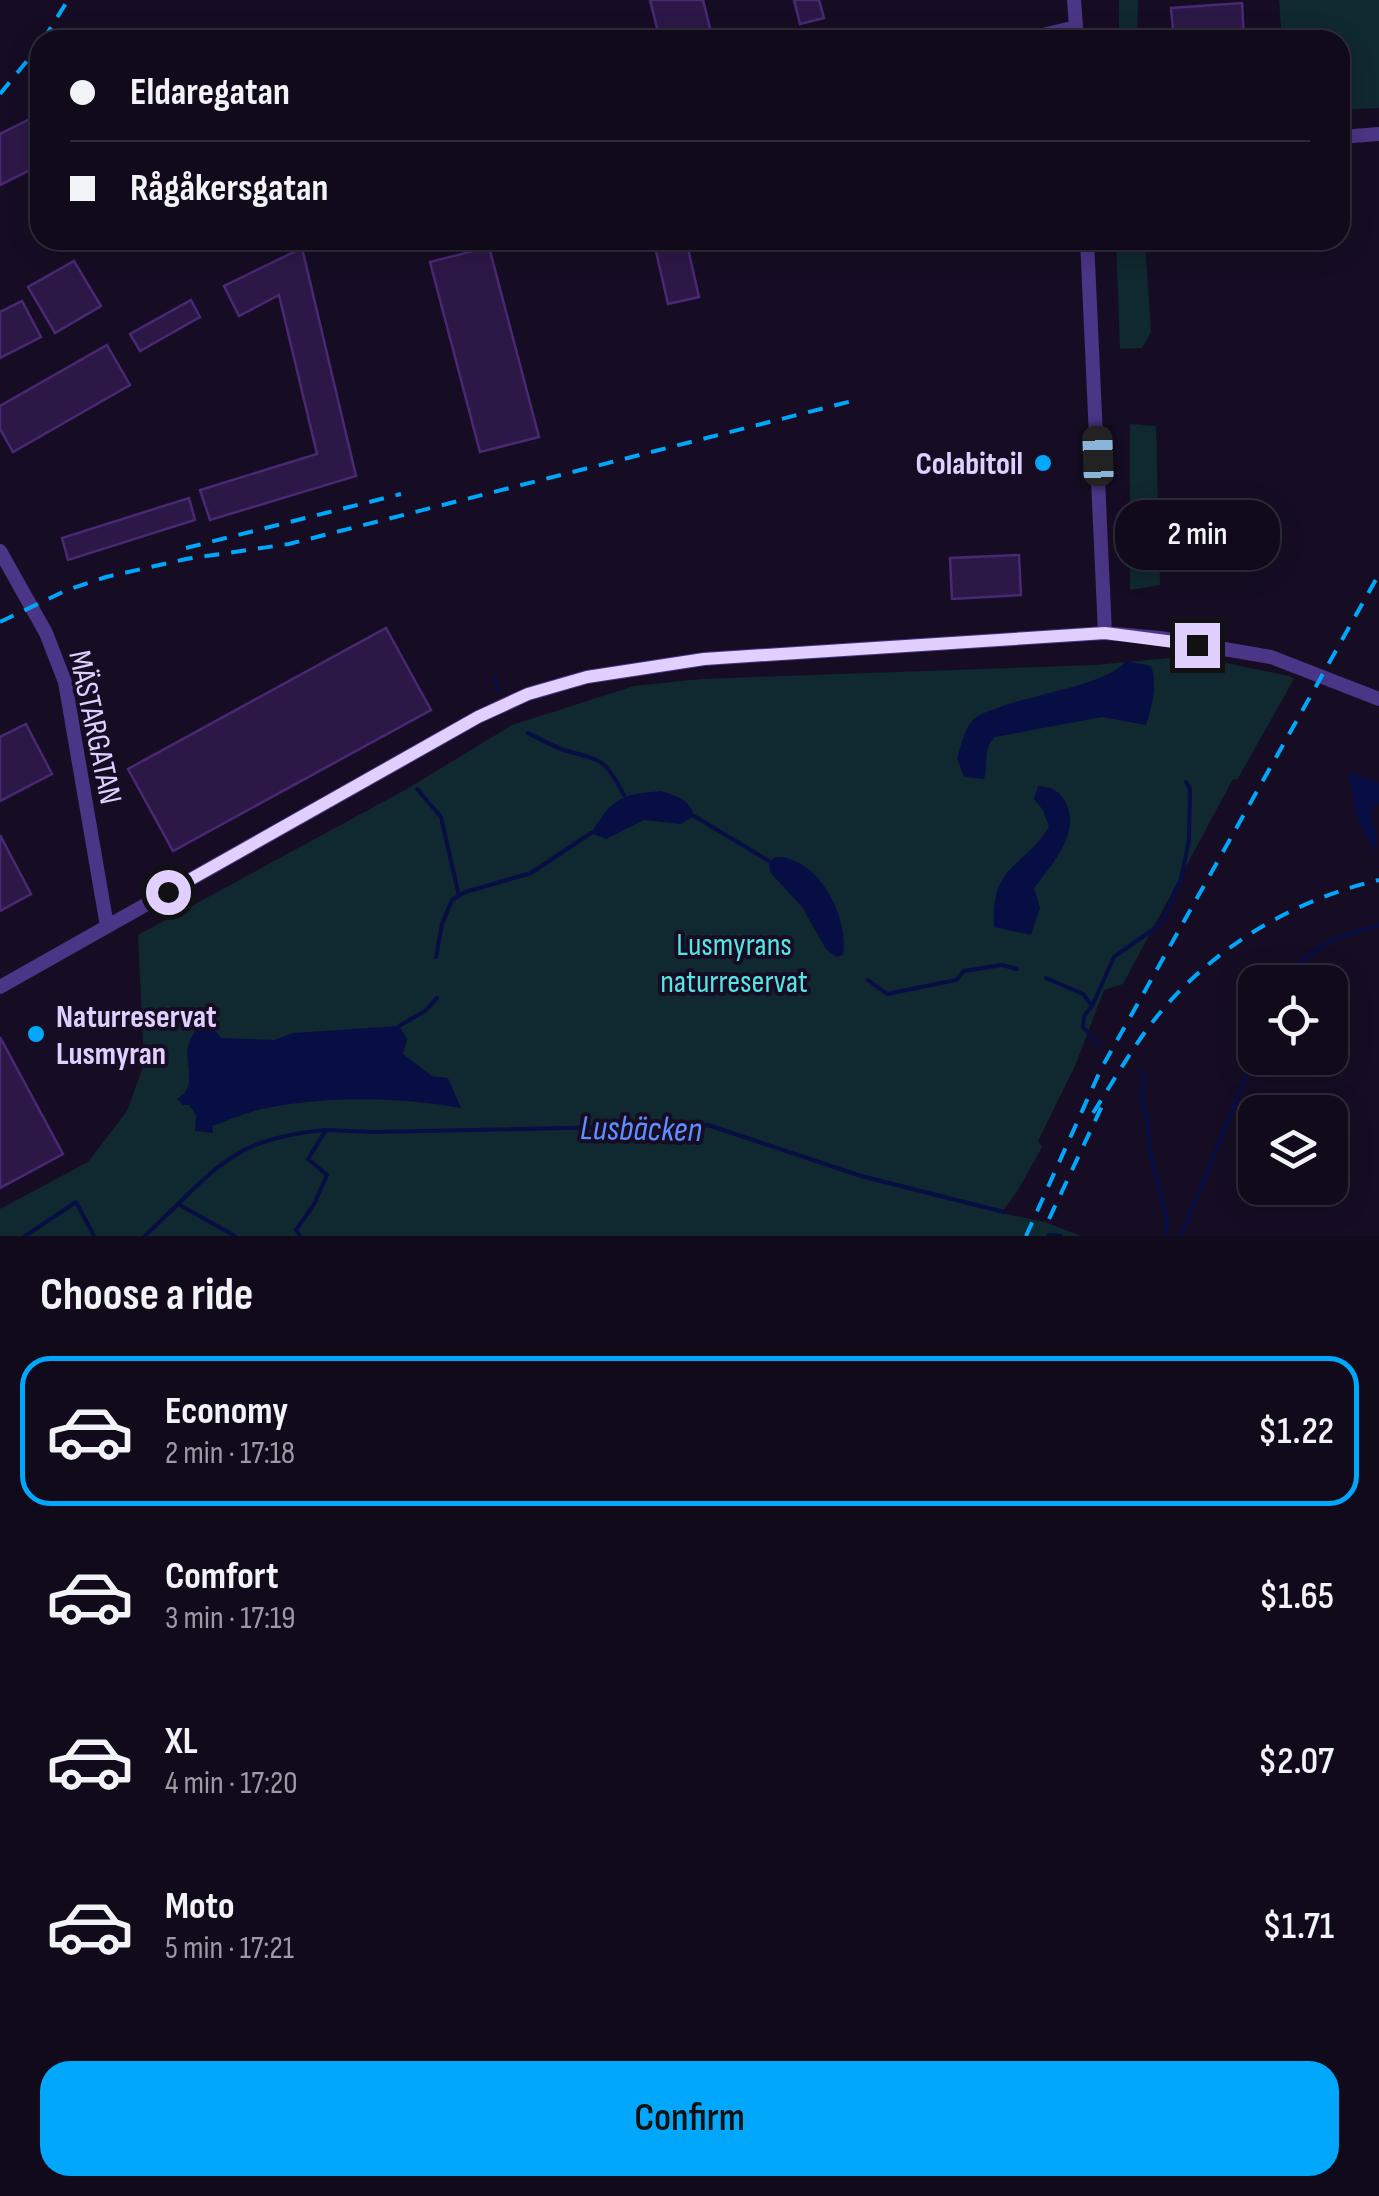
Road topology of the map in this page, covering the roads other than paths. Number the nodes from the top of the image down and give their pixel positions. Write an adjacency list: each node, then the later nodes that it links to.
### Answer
1 (1074, 0): 2 (street)
2 (1077, 30)
3 (1379, 134): 4 (street)
4 (1350, 137)
5 (1087, 250): 7 (street)
6 (0, 551): 9 (street, MÄSTARGATAN)
7 (1105, 633): 8 (street); 9 (street)
8 (1379, 699)
9 (108, 926): 10 (street)
10 (0, 986)

